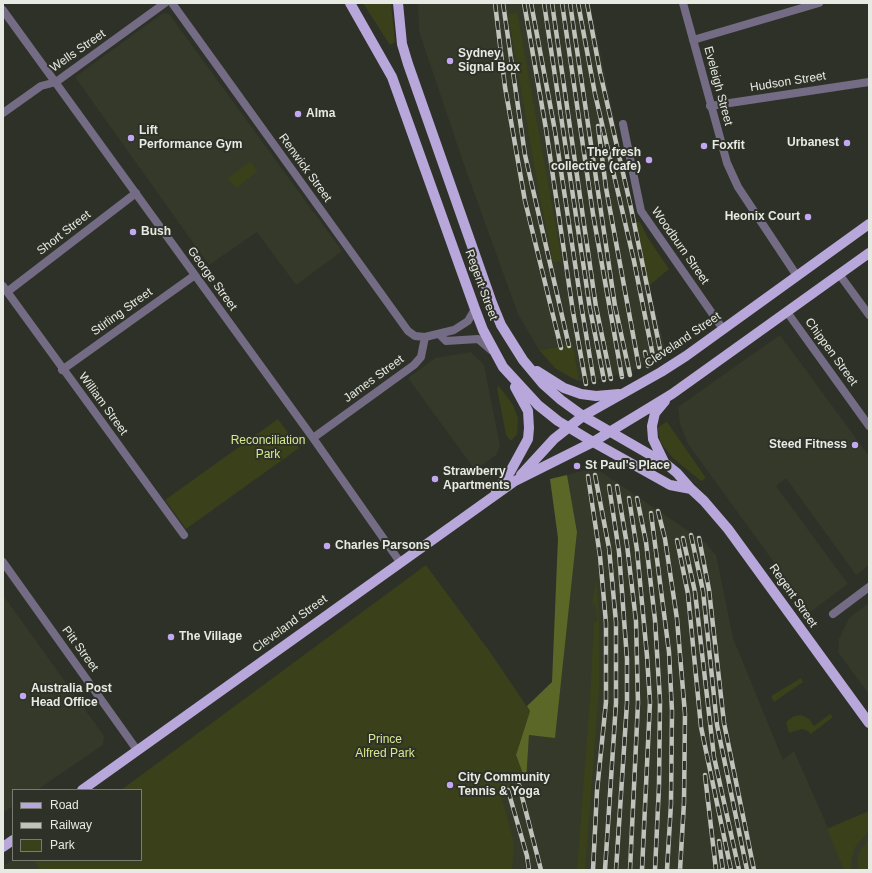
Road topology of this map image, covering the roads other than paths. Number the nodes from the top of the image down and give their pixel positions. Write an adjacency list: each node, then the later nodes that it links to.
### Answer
1 (165, 3): 9 (street, Wells Street)
2 (172, 3): 26 (street, Renwick Street)
3 (350, 3): 21 (main road, Regent Street)
4 (398, 3): 28 (main road, Regent Street)
5 (683, 3): 8 (street, Eveleigh Street)
6 (815, 4): 8 (street)
7 (3, 10): 9 (street, George Street)
8 (693, 40): 11 (street, Eveleigh Street)
9 (56, 82): 12 (street, Wells Street); 14 (street, George Street)
10 (869, 82): 11 (street, Hudson Street)
11 (710, 106): 19 (street, Eveleigh Street)
12 (3, 113)
13 (623, 124): 24 (street, Woodburn Street)
14 (136, 193): 18 (street, George Street); 20 (street, Short Street)
15 (869, 224): 19 (main road, Cleveland Street)
16 (869, 252): 17 (main road, Cleveland Street)
17 (839, 274): 22 (main road, Cleveland Street); 23 (street)
18 (195, 275): 30 (street, Stirling Street); 37 (street, George Street)
19 (797, 276): 24 (main road, Cleveland Street)
20 (5, 289): 30 (street, William Street)
21 (475, 309): 25 (street); 27 (main road, Regent Street)
22 (787, 312): 32 (main road, Cleveland Street); 34 (street, Chippen Street)
23 (869, 315)
24 (723, 329): 31 (main road, Cleveland Street)
25 (439, 334): 26 (street); 27 (street)
26 (425, 337): 37 (street, James Street)
27 (496, 355): 29 (main road, Regent Street)
28 (523, 360): 31 (main road); 33 (main road, Regent Street)
29 (503, 366): 35 (main road, Regent Street); 42 (main road)
30 (62, 370): 43 (street, William Street)
31 (631, 389): 33 (main road, Cleveland Street)
32 (672, 394): 36 (main road, Cleveland Street); 39 (main road)
33 (583, 416): 35 (main road, Cleveland Street); 36 (main road, Regent Street)
34 (869, 426)
35 (568, 427): 38 (main road, Regent Street); 40 (main road, Cleveland Street)
36 (610, 432): 38 (main road, Cleveland Street); 39 (main road, Regent Street)
37 (313, 438): 45 (street, George Street)
38 (593, 442): 40 (main road, Cleveland Street); 41 (main road, Regent Street)
39 (666, 464): 41 (main road, Regent Street)
40 (515, 481): 42 (main road, Cleveland Street)
41 (690, 489): 48 (main road, Regent Street)
42 (489, 499): 45 (main road, Cleveland Street)
43 (184, 535)
44 (3, 562): 49 (street, Pitt Street)
45 (400, 562): 49 (main road, Cleveland Street)
46 (869, 587): 47 (street)
47 (833, 614)
48 (869, 723)
49 (138, 750): 50 (main road, Cleveland Street)
50 (83, 789)
51 (12, 841): 52 (main road)
52 (3, 847)

